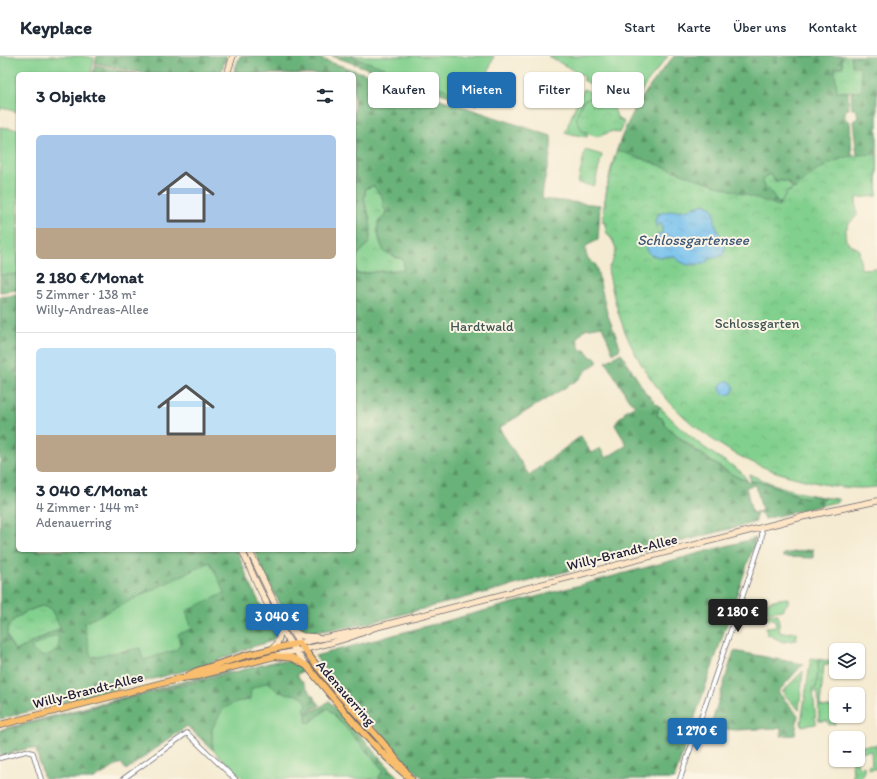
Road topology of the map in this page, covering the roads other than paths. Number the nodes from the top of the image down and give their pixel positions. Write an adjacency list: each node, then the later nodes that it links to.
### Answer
1 (233, 56): 2 (main road)
2 (228, 72)
3 (877, 501): 4 (main road, Willy-Brandt-Allee)
4 (761, 528): 8 (main road, Willy-Brandt-Allee); 25 (street)
5 (243, 552): 7 (main road, Adenauerring)
6 (249, 552): 9 (main road, Adenauerring)
7 (277, 622): 12 (main road, Adenauerring); 13 (main road)
8 (373, 628): 10 (main road, Willy-Brandt-Allee); 14 (main road, Willy-Brandt-Allee)
9 (289, 629): 10 (main road); 11 (main road, Adenauerring)
10 (323, 638): 11 (main road, Willy-Brandt-Allee)
11 (299, 643): 12 (main road, Willy-Brandt-Allee); 14 (main road, Adenauerring)
12 (291, 644): 13 (main road, Willy-Brandt-Allee); 15 (main road, Adenauerring)
13 (272, 649): 18 (main road, Willy-Brandt-Allee)
14 (303, 649): 15 (main road, Willy-Brandt-Allee); 24 (main road, Adenauerring)
15 (296, 651): 16 (main road, Willy-Brandt-Allee); 17 (main road, Adenauerring)
16 (275, 656): 17 (main road); 18 (main road, Willy-Brandt-Allee)
17 (307, 666): 24 (main road, Adenauerring)
18 (182, 678): 19 (main road, Willy-Brandt-Allee)
19 (0, 725)
20 (0, 758): 21 (street)
21 (41, 779)
22 (123, 779): 23 (street)
23 (235, 779)
24 (411, 779)
25 (680, 779)

